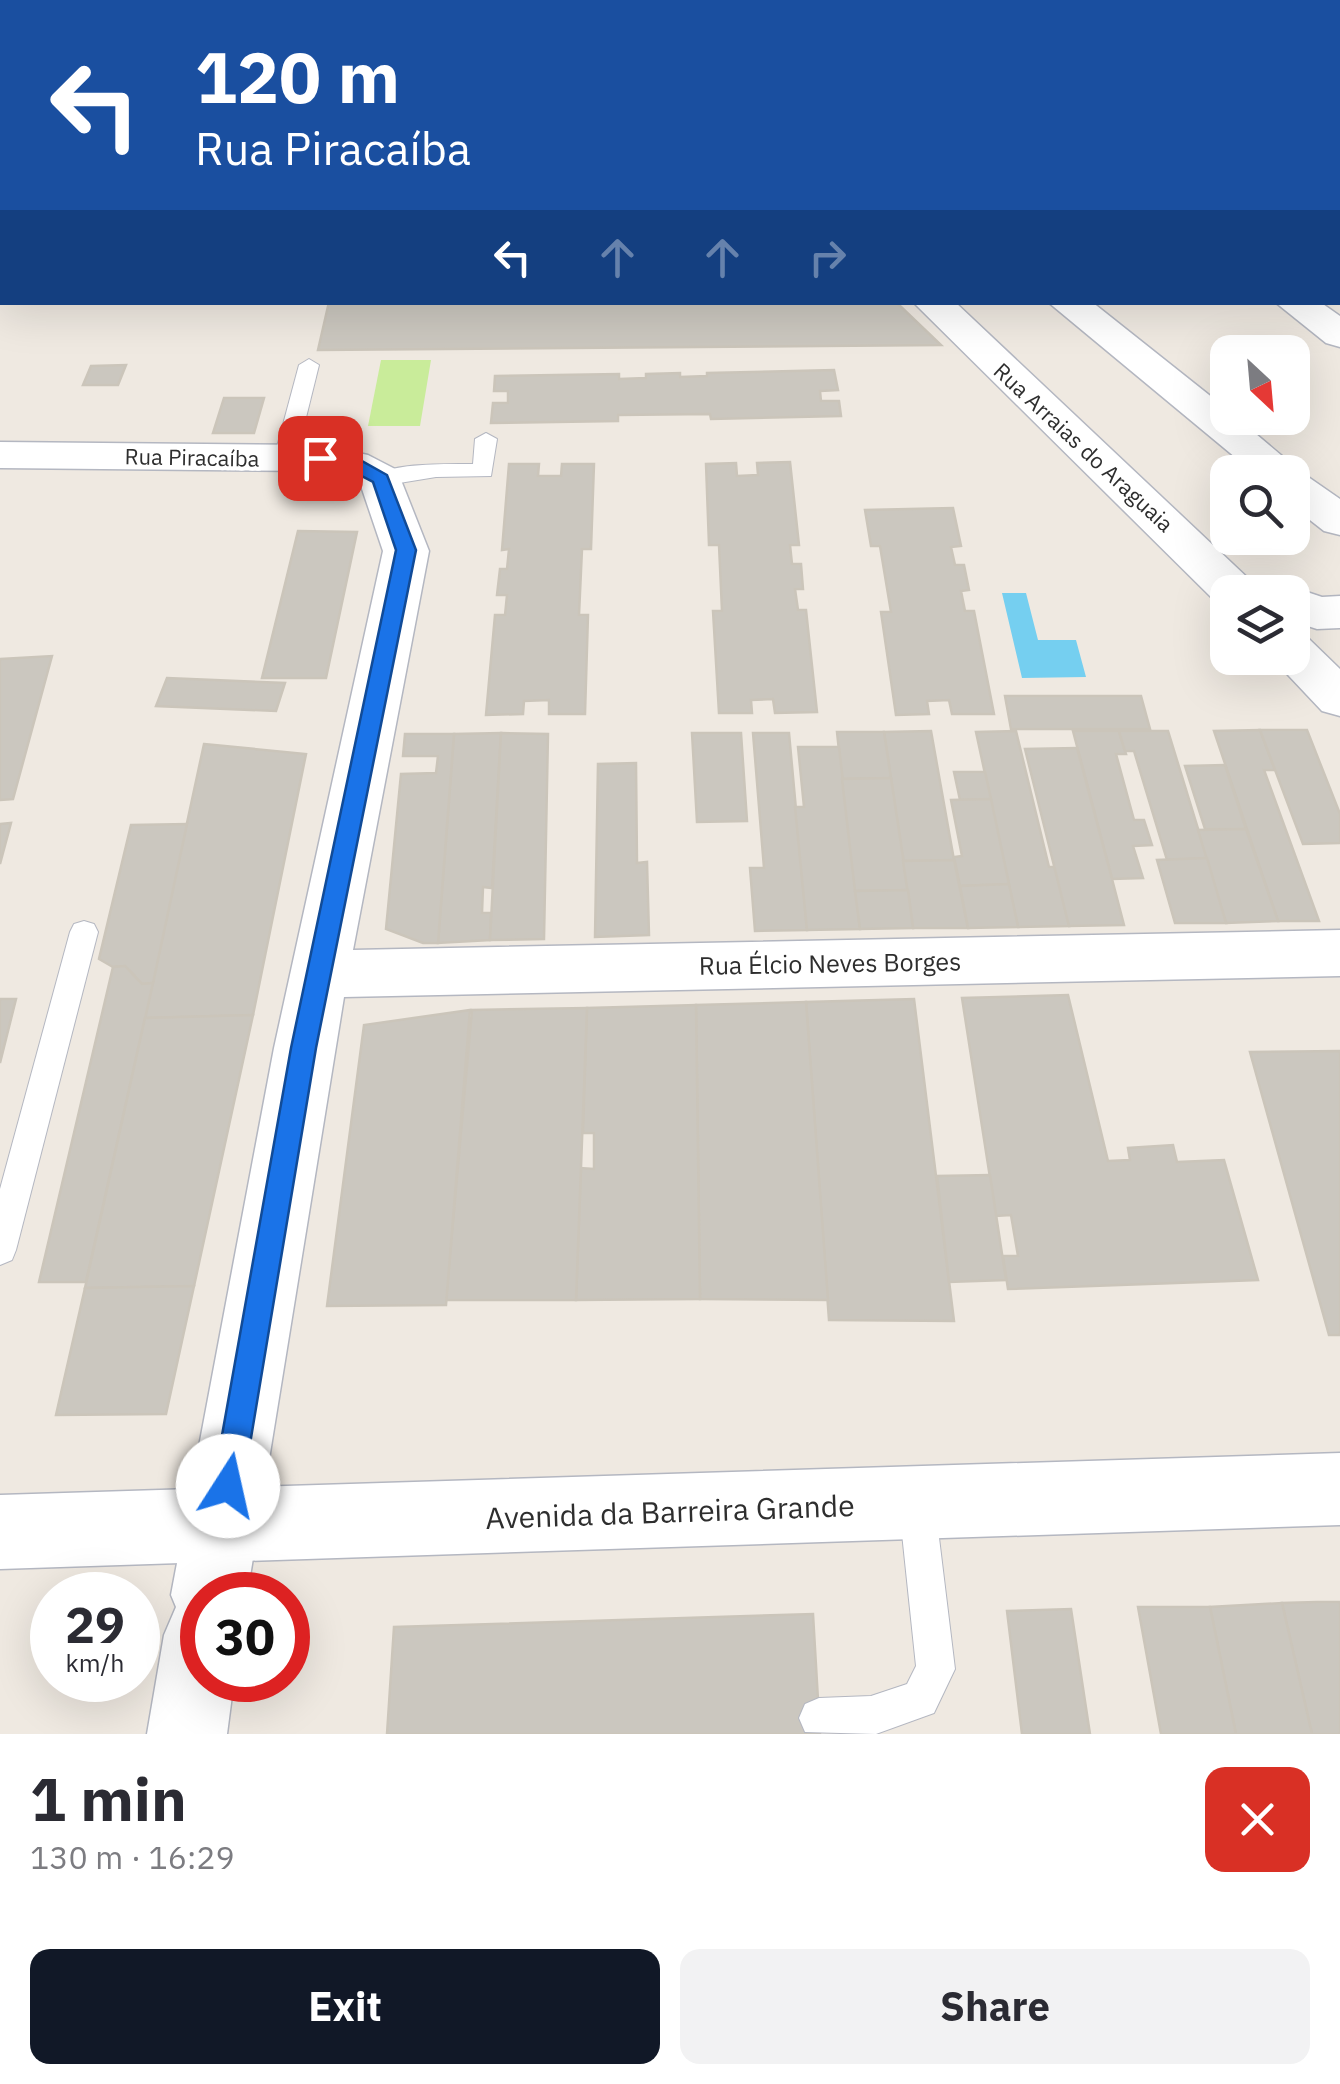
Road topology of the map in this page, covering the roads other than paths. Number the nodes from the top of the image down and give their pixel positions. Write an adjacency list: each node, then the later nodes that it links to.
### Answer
1 (935, 305): 13 (street, Rua Arraias do Araguaia)
2 (1071, 305): 8 (street)
3 (1298, 305): 4 (street)
4 (1340, 334)
5 (309, 365): 9 (lane)
6 (486, 439): 10 (lane)
7 (0, 455): 9 (street, Rua Piracaíba)
8 (1258, 455)
9 (285, 458): 10 (street, Rua Piracaíba)
10 (381, 478): 22 (street)
11 (1310, 497): 12 (street)
12 (1340, 521)
13 (1172, 530): 14 (street, Rua Arraias do Araguaia); 15 (street)
14 (1217, 575)
15 (1256, 575)
16 (1310, 611): 17 (street)
17 (1340, 612)
18 (1310, 669): 19 (street)
19 (1340, 699)
20 (84, 932): 23 (lane)
21 (1340, 952): 22 (street, Rua Élcio Neves Borges)
22 (320, 974): 26 (street)
23 (0, 1250)
24 (1340, 1489): 25 (street, Avenida da Barreira Grande)
25 (916, 1502): 26 (street, Avenida da Barreira Grande); 30 (lane)
26 (221, 1526): 27 (street, Avenida da Barreira Grande); 28 (street)
27 (0, 1532)
28 (213, 1572)
29 (192, 1702): 31 (street)
30 (820, 1718)
31 (187, 1734)

